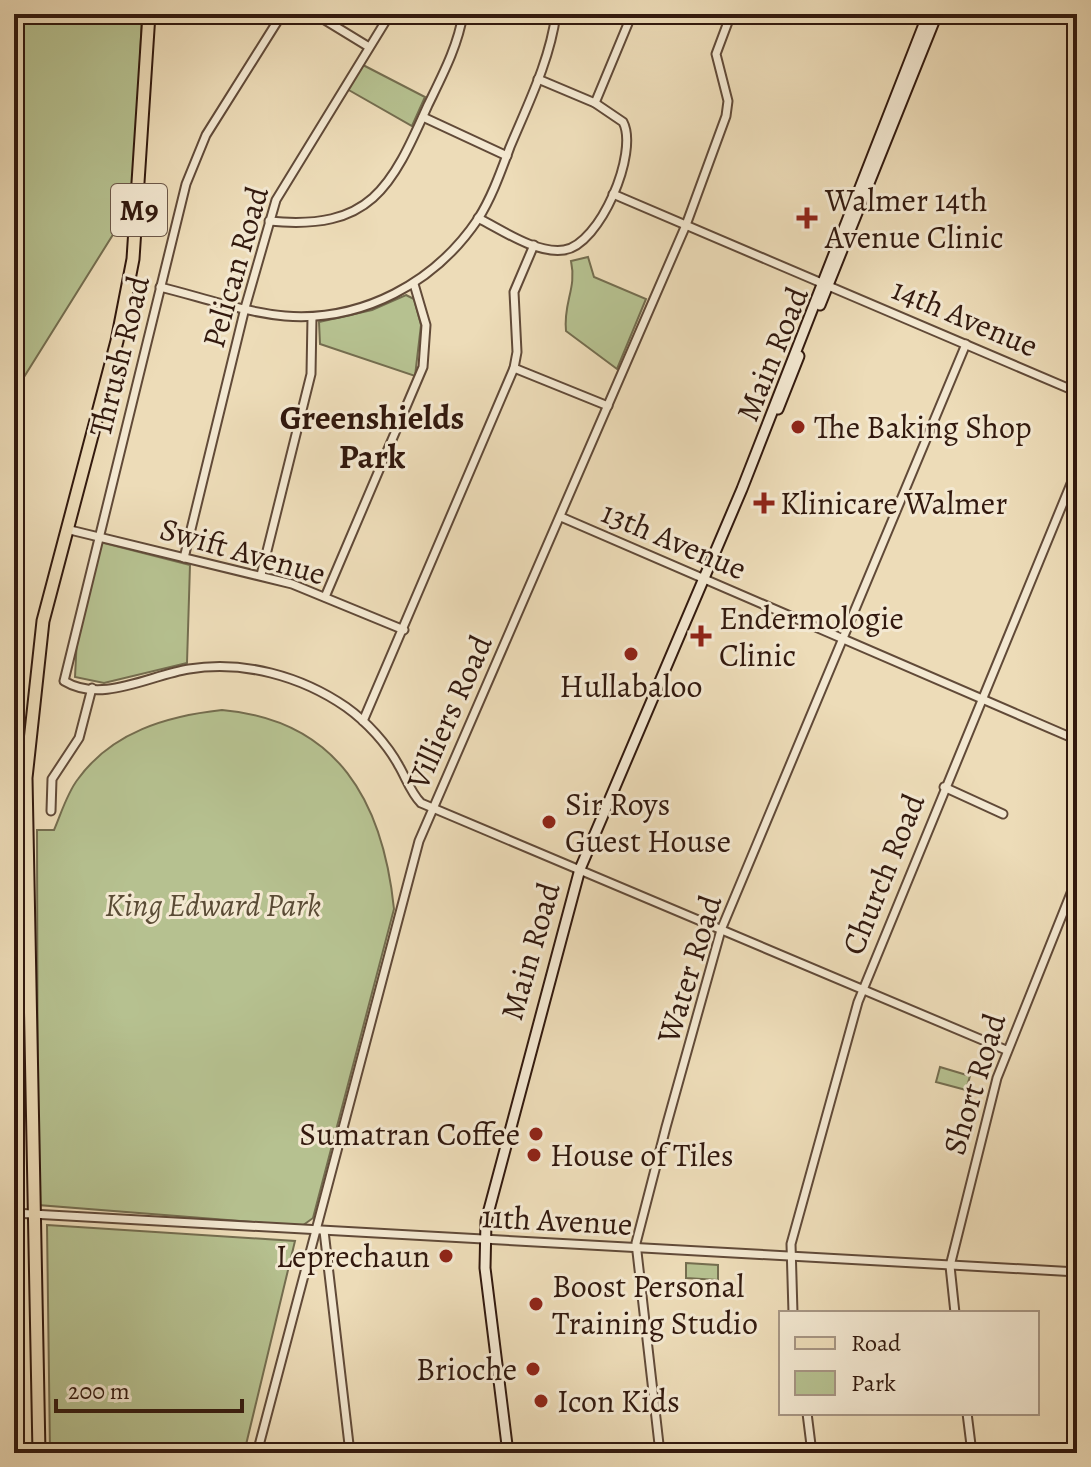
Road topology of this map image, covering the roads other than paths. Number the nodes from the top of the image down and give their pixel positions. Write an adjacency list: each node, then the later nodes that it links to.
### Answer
1 (149, 14): 32 (main road, M9)
2 (282, 14): 23 (street, Thrush Road)
3 (315, 14): 11 (street)
4 (390, 14): 11 (street, Pelican Road)
5 (463, 14): 14 (street)
6 (556, 14): 12 (street)
7 (632, 14): 13 (street)
8 (731, 14): 19 (street, Villiers Road)
9 (928, 14): 22 (main road, Main Road)
10 (937, 14): 22 (main road, Main Road)
11 (369, 47): 18 (street, Pelican Road)
12 (538, 79): 13 (street); 15 (street)
13 (595, 103): 16 (street)
14 (423, 117): 15 (street); 18 (street)
15 (507, 156): 17 (street)
16 (613, 194): 19 (street, 14th Avenue); 20 (street)
17 (478, 218): 20 (street); 21 (street)
18 (269, 221): 24 (street, Pelican Road)
19 (686, 225): 22 (street, 14th Avenue); 29 (street, Villiers Road)
20 (534, 245): 27 (street)
21 (414, 284): 25 (street); 37 (street)
22 (825, 284): 26 (street, 14th Avenue); 36 (main road, Main Road)
23 (160, 287): 24 (street); 33 (street, Thrush Road)
24 (245, 308): 25 (street); 34 (street, Pelican Road)
25 (312, 317): 35 (street)
26 (966, 344): 28 (street, 14th Avenue); 39 (street, Water Road)
27 (514, 368): 29 (street); 38 (street)
28 (1077, 392)
29 (608, 406): 31 (street, Villiers Road)
30 (1077, 469): 41 (street, Church Road)
31 (561, 517): 36 (street, 13th Avenue); 45 (street, Villiers Road)
32 (68, 529): 33 (street, Swift Avenue); 54 (main road, M9)
33 (99, 537): 34 (street, Swift Avenue); 40 (street, Thrush Road)
34 (184, 558): 35 (street, Swift Avenue)
35 (261, 575): 37 (street, Swift Avenue)
36 (704, 579): 39 (street, 13th Avenue); 48 (main road, Main Road)
37 (325, 597): 38 (street, Swift Avenue)
38 (404, 630): 42 (street)
39 (842, 640): 41 (street, 13th Avenue); 50 (street, Water Road)
40 (92, 688): 42 (street); 46 (street)
41 (981, 699): 43 (street, 13th Avenue); 44 (street, Church Road)
42 (363, 721): 45 (street)
43 (1077, 740)
44 (944, 787): 47 (street); 51 (street, Church Road)
45 (433, 808): 48 (street); 55 (street, Villiers Road)
46 (51, 811)
47 (1003, 814)
48 (580, 869): 50 (street); 56 (main road, Main Road)
49 (1077, 878): 52 (street, Short Road)
50 (721, 930): 51 (street); 57 (street, Water Road)
51 (863, 989): 52 (street); 58 (street, Church Road)
52 (1006, 1050): 59 (street, Short Road)
53 (14, 1213): 54 (street, 11th Avenue)
54 (32, 1213): 55 (street, 11th Avenue); 65 (main road, M9)
55 (320, 1230): 56 (street, 11th Avenue); 66 (street, Villiers Road); 67 (street)
56 (484, 1240): 57 (street, 11th Avenue); 68 (main road, Main Road)
57 (637, 1248): 58 (street, 11th Avenue); 69 (street, Water Road)
58 (790, 1257): 59 (street, 11th Avenue); 61 (street, Church Road)
59 (950, 1266): 60 (street, 11th Avenue); 62 (street, Short Road)
60 (1077, 1272)
61 (793, 1311)
62 (955, 1311)
63 (807, 1415): 70 (street)
64 (967, 1415): 71 (street)
65 (39, 1453)
66 (257, 1453)
67 (350, 1453)
68 (508, 1453)
69 (660, 1453)
70 (812, 1453)
71 (972, 1453)

